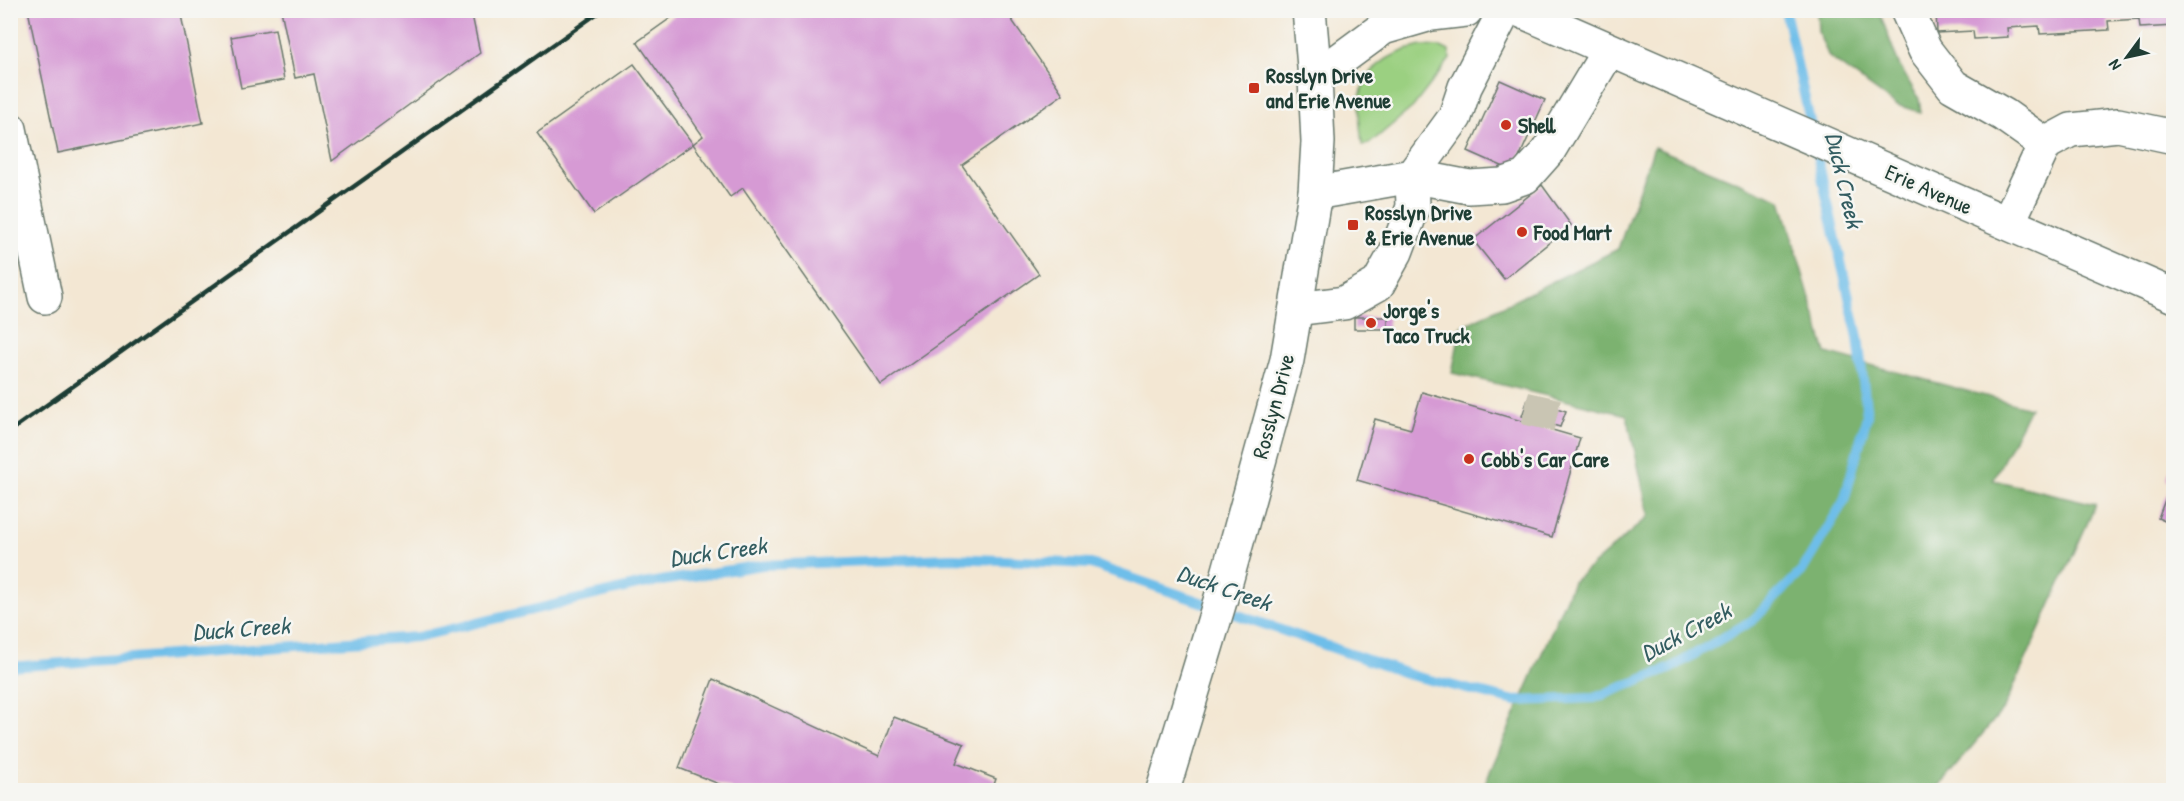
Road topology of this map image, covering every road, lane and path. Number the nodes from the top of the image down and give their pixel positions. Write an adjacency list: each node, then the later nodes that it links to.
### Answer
1 (1285, 10): 7 (street)
2 (1466, 10): 9 (street)
3 (1505, 10): 13 (street)
4 (1518, 10): 6 (street, Erie Avenue)
5 (1907, 10): 12 (street)
6 (1554, 18): 8 (street, Erie Avenue)
7 (1310, 25): 9 (street, Rosslyn Drive)
8 (1609, 50): 13 (street); 15 (street, Erie Avenue)
9 (1315, 78): 14 (street, Rosslyn Drive)
10 (10, 129): 17 (street)
11 (2174, 137): 12 (street)
12 (2045, 144): 15 (street)
13 (1413, 176): 14 (street); 18 (street)
14 (1315, 193): 18 (street, Rosslyn Drive)
15 (2008, 223): 16 (street, Erie Avenue)
16 (2174, 296)
17 (45, 297)
18 (1296, 309): 19 (street, Rosslyn Drive)
19 (1163, 790)

